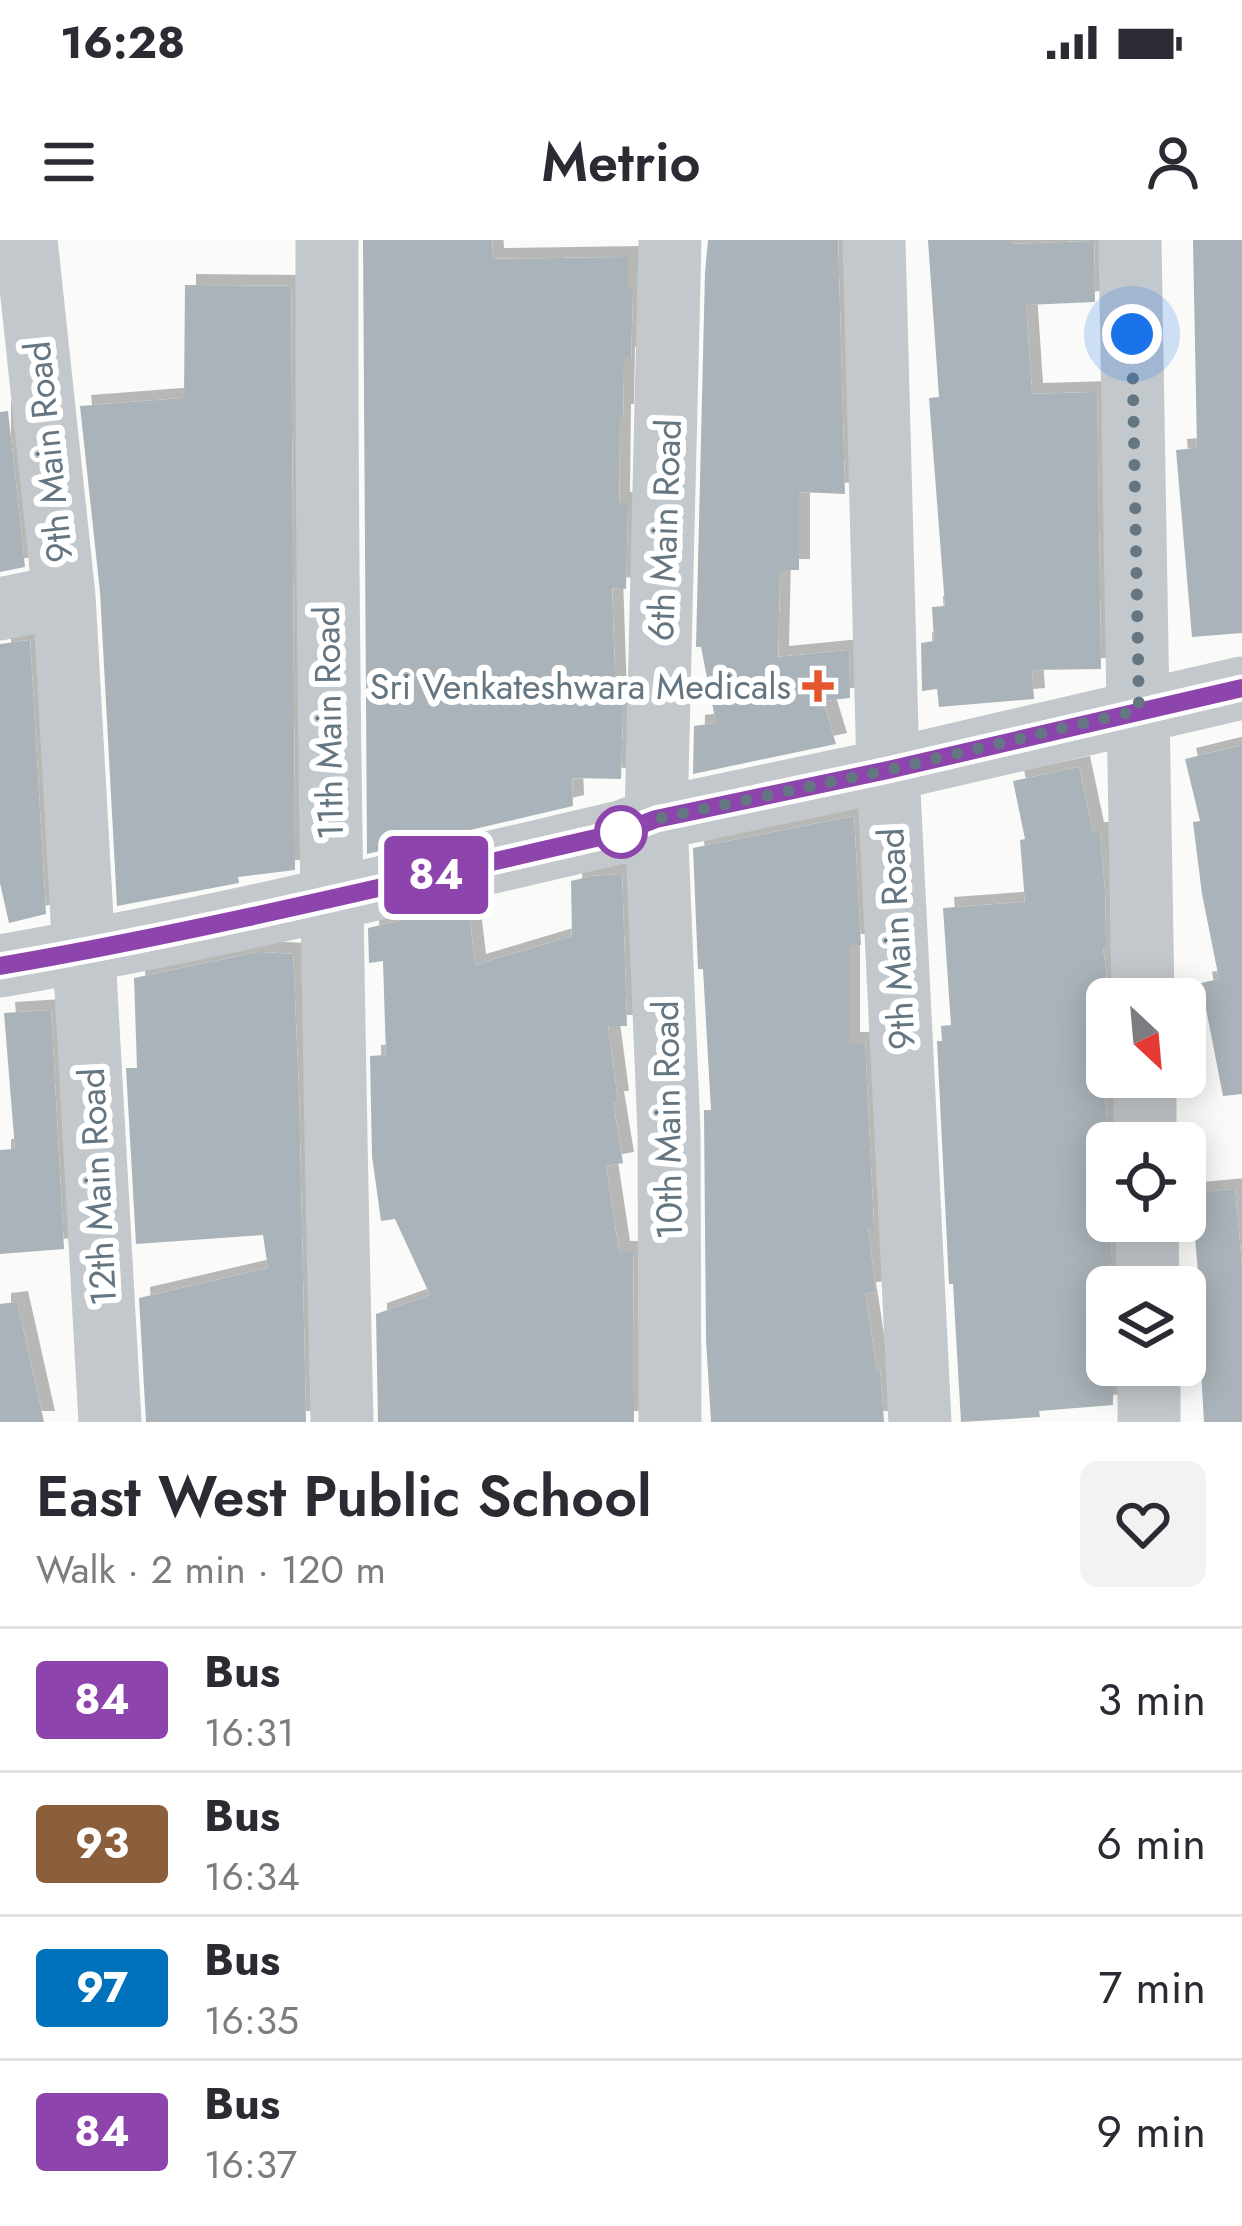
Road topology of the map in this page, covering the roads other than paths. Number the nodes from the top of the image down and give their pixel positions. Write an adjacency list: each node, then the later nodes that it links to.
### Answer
1 (26, 240): 6 (street, 9th Main Road)
2 (327, 240): 12 (street, 11th Main Road)
3 (670, 240): 11 (street, 6th Main Road)
4 (874, 240): 10 (street, 9th Main Road)
5 (1130, 240): 9 (street)
6 (64, 596): 7 (street); 13 (street, 9th Main Road)
7 (0, 609)
8 (1242, 688): 9 (street)
9 (1139, 710): 10 (street); 15 (street)
10 (888, 770): 11 (street); 20 (street, 9th Main Road)
11 (656, 819): 12 (street); 19 (street, 10th Main Road)
12 (331, 899): 13 (street); 18 (street, 11th Main Road)
13 (85, 951): 14 (street); 17 (street, 12th Main Road)
14 (0, 966)
15 (1143, 978)
16 (1149, 1386): 21 (street)
17 (110, 1422)
18 (341, 1422)
19 (670, 1422)
20 (920, 1422)
21 (1150, 1422)

